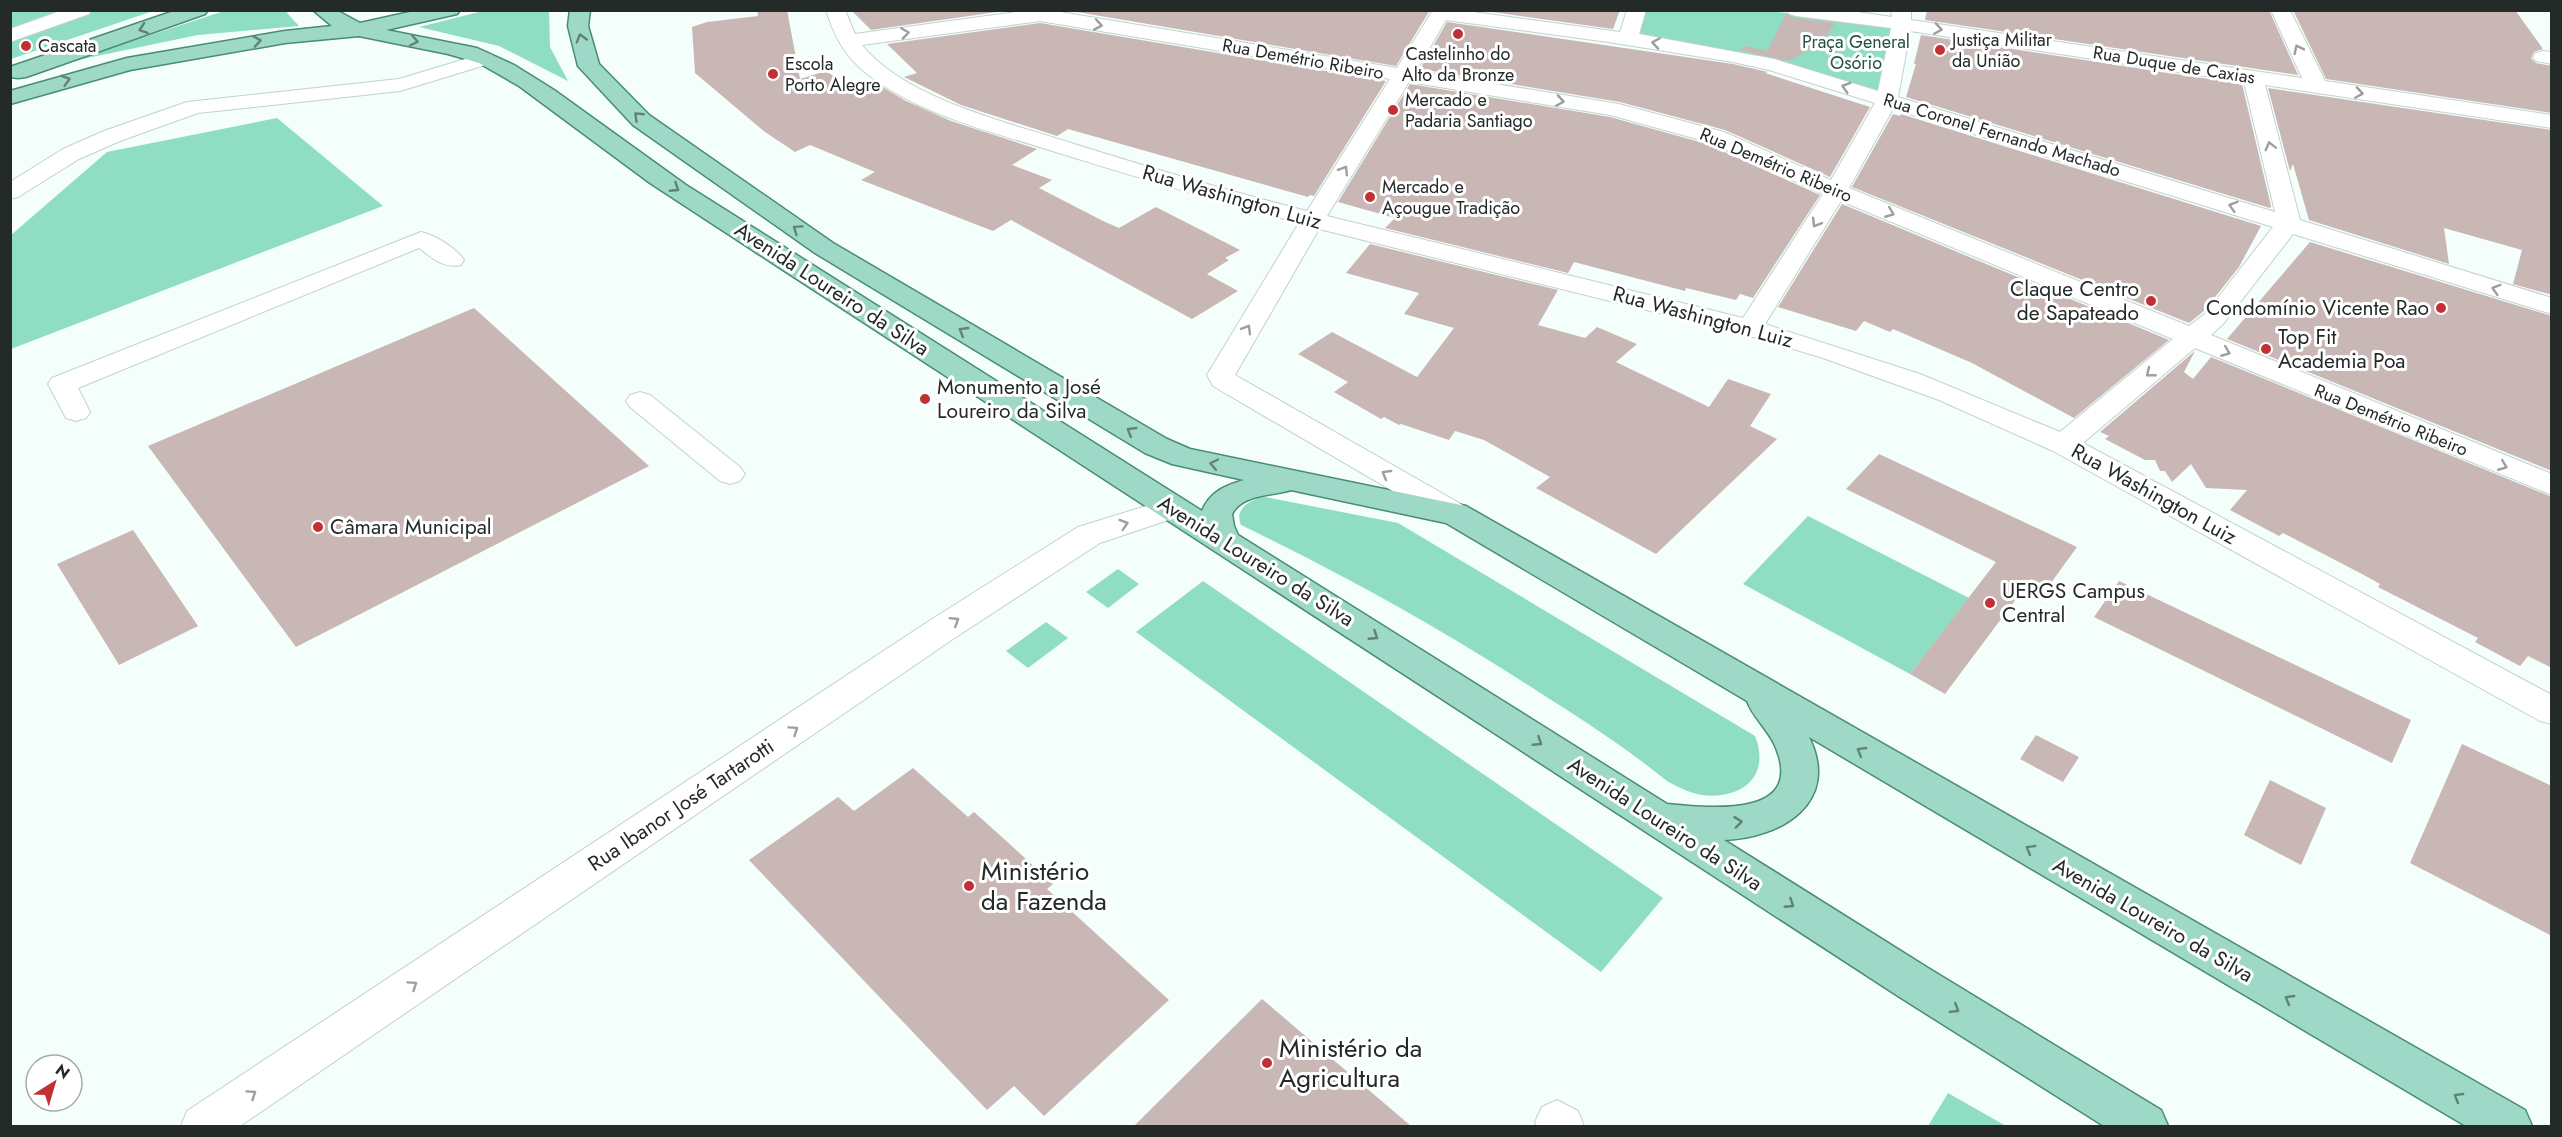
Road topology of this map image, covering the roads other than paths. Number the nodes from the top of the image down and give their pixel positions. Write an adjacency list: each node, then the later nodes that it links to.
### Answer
1 (82, 10): 13 (street)
2 (198, 10): 17 (main road, one-way to 17)
3 (323, 10): 12 (main road)
4 (450, 10): 12 (main road)
5 (580, 10): 36 (main road, Avenida Loureiro da Silva, one-way to 5)
6 (836, 10): 15 (street, Rua Washington Luiz)
7 (1637, 10): 14 (street)
8 (1796, 10): 11 (street, Rua Duque de Caxias)
9 (2280, 10): 20 (street, one-way to 9)
10 (1442, 12): 14 (street, Rua Coronel Fernando Machado); 18 (street)
11 (1902, 17): 19 (street, Rua Duque de Caxias, one-way to 19); 22 (street)
12 (356, 30): 16 (main road, Avenida Loureiro da Silva, one-way to 16); 21 (main road, one-way to 12)
13 (10, 36)
14 (1628, 39): 22 (street, Rua Coronel Fernando Machado, one-way to 14)
15 (848, 41): 18 (street, Rua Demétrio Ribeiro, one-way to 18); 26 (street, Rua Washington Luiz)
16 (485, 59): 25 (street); 38 (main road, Avenida Loureiro da Silva, one-way to 38)
17 (10, 75)
18 (1403, 76): 24 (street, Rua Demétrio Ribeiro, one-way to 24); 26 (street, one-way to 18)
19 (2253, 77): 20 (street, Rua Duque de Caxias); 27 (street, one-way to 19)
20 (2317, 87): 23 (street, Rua Duque de Caxias, one-way to 23)
21 (10, 98)
22 (1887, 100): 24 (street); 27 (street, Rua Coronel Fernando Machado, one-way to 22)
23 (2552, 122)
24 (1836, 191): 30 (street, one-way to 30); 31 (street, Rua Demétrio Ribeiro, one-way to 31)
25 (10, 192)
26 (1313, 220): 30 (street, Rua Washington Luiz); 39 (street, Avenida Loureiro da Silva, one-way to 26)
27 (2289, 224): 29 (street, Rua Coronel Fernando Machado, one-way to 27); 31 (street)
28 (452, 260): 33 (street)
29 (2552, 306)
30 (1750, 327): 34 (street, Rua Washington Luiz)
31 (2193, 338): 34 (street, one-way to 34); 37 (street, Rua Demétrio Ribeiro, one-way to 37)
32 (640, 401): 35 (street)
33 (76, 412)
34 (2063, 444): 42 (street, Rua Washington Luiz)
35 (730, 474)
36 (1312, 484): 39 (main road, Avenida Loureiro da Silva); 40 (main road)
37 (2552, 485)
38 (1172, 508): 40 (main road, Avenida Loureiro da Silva); 44 (street, Rua Ibanor José Tartarotti, one-way to 38)
39 (1455, 514): 41 (main road, Avenida Loureiro da Silva)
40 (1226, 541): 43 (main road, Avenida Loureiro da Silva, one-way to 43)
41 (1756, 691): 43 (main road, one-way to 41); 46 (main road, Avenida Loureiro da Silva, one-way to 41)
42 (2552, 711)
43 (1658, 820): 45 (main road, Avenida Loureiro da Silva, one-way to 45)
44 (203, 1126)
45 (2145, 1126)
46 (2509, 1126)

